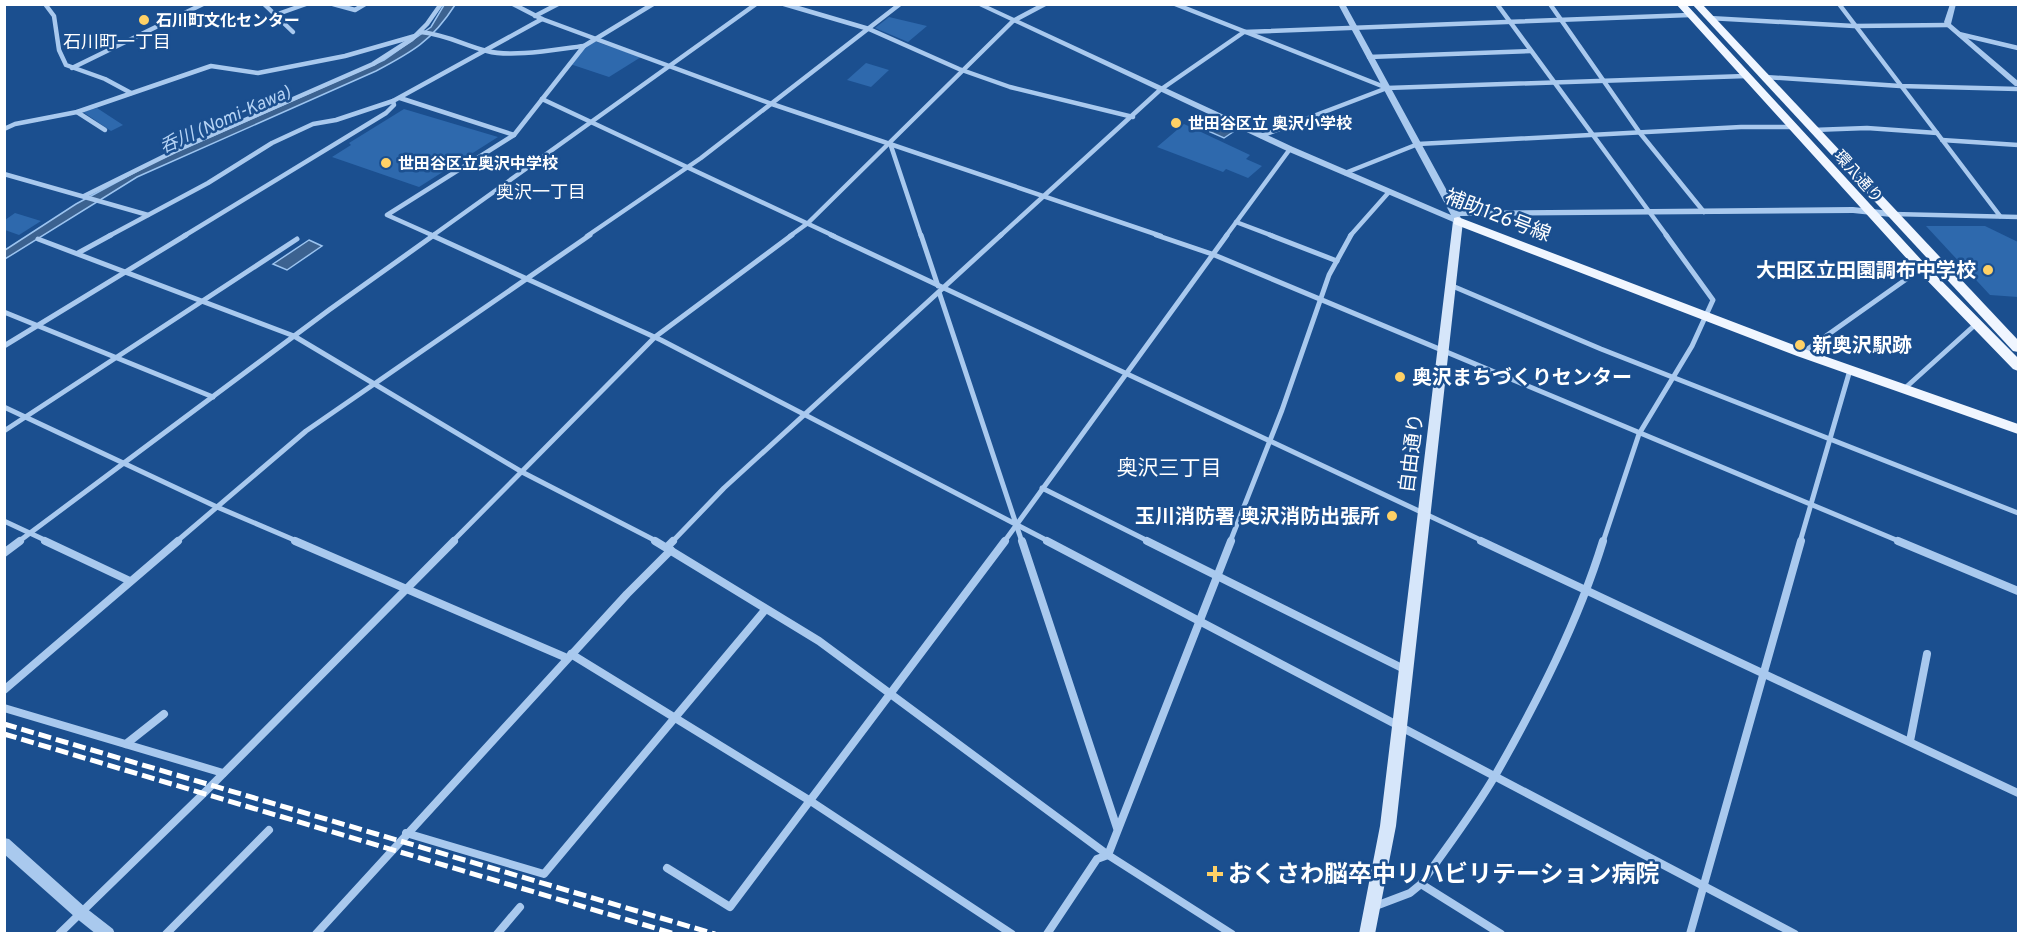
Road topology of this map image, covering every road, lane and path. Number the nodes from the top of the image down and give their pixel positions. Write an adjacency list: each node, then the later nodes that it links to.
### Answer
1 (45, 4): 47 (street)
2 (203, 4): 47 (street)
3 (264, 4): 24 (street)
4 (306, 4): 24 (street)
5 (333, 4): 6 (street)
6 (365, 4)
7 (513, 4): 25 (street)
8 (558, 4): 25 (street)
9 (653, 4): 40 (street)
10 (756, 4): 46 (street)
11 (784, 4): 34 (street)
12 (900, 4): 34 (street)
13 (978, 4): 29 (street, 補助126号線)
14 (1045, 4): 29 (street)
15 (1175, 4): 37 (street)
16 (1341, 4): 33 (street)
17 (1497, 4): 30 (street)
18 (1550, 4): 28 (street)
19 (1680, 4): 23 (main road, 環八通り)
20 (1839, 4): 32 (street)
21 (1953, 4): 31 (street)
22 (440, 5): 36 (street)
23 (1693, 10): 26 (main road, 環八通り); 28 (street); 49 (main road, 環八通り)
24 (275, 15): 35 (street)
25 (536, 16): 27 (street)
26 (1708, 18): 32 (street); 50 (main road, 環八通り)
27 (542, 19): 40 (street); 43 (street)
28 (1559, 20): 30 (street); 51 (street)
29 (1013, 21): 48 (street); 57 (street, 補助126号線)
30 (1509, 22): 33 (street); 44 (street)
31 (1948, 25): 32 (street); 38 (street)
32 (1854, 26): 54 (street)
33 (1354, 28): 37 (street); 45 (street)
34 (869, 29): 48 (street); 62 (street)
35 (293, 32)
36 (421, 32): 39 (street); 43 (street)
37 (1244, 32): 55 (street); 57 (street)
38 (1959, 34): 42 (street); 53 (street)
39 (415, 36): 58 (street); 84 (street)
40 (594, 39): 41 (street); 46 (street)
41 (584, 46): 43 (street); 60 (street)
42 (2019, 48)
43 (486, 50): 59 (street)
44 (1531, 51): 45 (street); 52 (street)
45 (1369, 57): 55 (street)
46 (670, 67): 62 (street); 65 (street)
47 (72, 68): 58 (street)
48 (963, 70): 64 (street); 76 (street)
49 (1746, 76): 51 (street); 66 (main road, 環八通り)
50 (1766, 77): 54 (street); 69 (main road, 環八通り)
51 (1602, 81): 52 (street); 70 (street)
52 (1554, 83): 55 (street); 74 (street)
53 (2019, 84)
54 (1900, 86): 56 (street); 71 (street)
55 (1387, 88): 73 (street); 77 (street)
56 (2019, 89)
57 (1160, 90): 64 (street); 73 (street, 補助126号線)
58 (131, 93): 63 (street)
59 (400, 98): 61 (street); 72 (street)
60 (542, 99): 65 (street); 72 (street)
61 (393, 101): 90 (street); 103 (street)
62 (772, 104): 76 (street); 80 (street)
63 (77, 112): 67 (street); 68 (street)
64 (1133, 117): 85 (street)
65 (592, 122): 80 (street); 96 (street)
66 (1792, 127): 70 (street); 86 (main road, 環八通り)
67 (4, 129)
68 (105, 130)
69 (1812, 130): 71 (street); 89 (main road, 環八通り)
70 (1640, 133): 74 (street); 87 (street)
71 (1937, 133): 75 (street)
72 (514, 135): 96 (street)
73 (1261, 136): 79 (street, 補助126号線)
74 (1592, 136): 77 (street); 88 (street)
75 (1942, 140): 78 (street); 91 (street)
76 (890, 143): 85 (street); 95 (street); 106 (street)
77 (1418, 144): 81 (street); 92 (street)
78 (2019, 145)
79 (1290, 149): 81 (street, 補助126号線); 94 (street)
80 (688, 167): 95 (street); 104 (street)
81 (1345, 173): 83 (street, 補助126号線)
82 (4, 174): 84 (street)
83 (1389, 192): 92 (street, 補助126号線); 101 (street)
84 (85, 197): 90 (street)
85 (1043, 197): 100 (street); 106 (street)
86 (1869, 211): 87 (street); 89 (street); 102 (main road, 環八通り)
87 (1704, 212): 88 (street)
88 (1650, 213): 92 (street); 110 (street)
89 (1891, 214): 91 (street); 116 (main road, 環八通り)
90 (148, 215): 99 (street)
91 (2000, 216): 93 (street)
92 (1456, 217): 105 (main road, 自由通り); 110 (main road, 補助126号線)
93 (2019, 217)
94 (1236, 222): 100 (street); 101 (street)
95 (808, 223): 106 (street); 114 (street)
96 (433, 236): 104 (street); 113 (street)
97 (38, 239): 99 (street)
98 (297, 239): 108 (street)
99 (78, 253): 103 (street)
100 (1212, 254): 107 (street); 122 (street)
101 (1337, 261): 107 (street)
102 (1922, 268): 111 (main road, 環八通り); 118 (street)
103 (125, 272): 108 (street); 112 (street)
104 (527, 279): 114 (street); 124 (street)
105 (1450, 285): 117 (main road, 自由通り); 123 (street)
106 (940, 289): 122 (street); 128 (street); 143 (street)
107 (1319, 299): 117 (street); 134 (street)
108 (203, 301): 113 (street); 119 (street)
109 (4, 312): 112 (street)
110 (1706, 316): 118 (main road, 補助126号線); 123 (street)
111 (1976, 324): 120 (main road, 環八通り); 125 (street)
112 (38, 326): 115 (street); 119 (street)
113 (294, 336): 124 (street); 126 (street)
114 (655, 337): 128 (street); 136 (street)
115 (4, 346)
116 (2019, 348)
117 (1442, 350): 132 (street); 140 (main road, 自由通り)
118 (1802, 353): 121 (main road, 補助126号線)
119 (115, 359): 126 (street); 129 (street)
120 (2019, 366)
121 (1850, 370): 125 (main road, 補助126号線); 133 (street)
122 (1125, 374): 134 (street); 137 (street)
123 (1674, 377): 132 (street); 133 (street)
124 (374, 383): 136 (street); 139 (street)
125 (1904, 389): 130 (main road, 補助126号線)
126 (213, 397): 135 (street)
127 (4, 406): 129 (street)
128 (806, 415): 143 (street); 145 (street)
129 (25, 417): 131 (street); 135 (street)
130 (2019, 429)
131 (4, 431)
132 (1639, 434): 138 (street); 150 (street)
133 (1830, 438): 138 (street); 141 (street)
134 (1269, 441): 140 (street); 147 (street)
135 (125, 463): 139 (street); 144 (street)
136 (522, 472): 145 (street); 149 (street)
137 (1042, 488): 143 (street); 147 (street)
138 (1811, 505): 151 (street); 157 (street)
139 (217, 507): 148 (street); 149 (street)
140 (1424, 512): 150 (street); 156 (main road, 自由通り)
141 (2019, 513)
142 (4, 521): 144 (street)
143 (1017, 525): 153 (street); 159 (street); 170 (street)
144 (30, 534): 146 (street); 148 (street)
145 (669, 548): 152 (street); 155 (street)
146 (4, 553)
147 (1216, 575): 153 (street); 156 (street)
148 (130, 581): 158 (street)
149 (407, 588): 155 (street); 166 (street)
150 (1588, 590): 157 (street); 167 (street)
151 (2019, 591)
152 (765, 610): 159 (street); 162 (street)
153 (1199, 620): 163 (street); 170 (street)
154 (1927, 654): 164 (street)
155 (569, 656): 162 (street); 172 (street)
156 (1406, 670): 163 (main road, 自由通り)
157 (1764, 672): 164 (street); 177 (street)
158 (4, 690)
159 (890, 695): 169 (street); 174 (street)
160 (4, 708): 165 (street)
161 (164, 714): 165 (street)
162 (674, 717): 169 (street); 172 (street)
163 (1400, 724): 167 (street); 179 (main road, 自由通り)
164 (1910, 741): 168 (street)
165 (126, 744): 166 (street)
166 (223, 773): 180 (street)
167 (1495, 775): 176 (street); 177 (street)
168 (2019, 793)
169 (812, 802): 175 (street); 186 (street)
170 (1118, 828): 174 (street)
171 (269, 830): 183 (street)
172 (406, 833): 184 (street)
173 (4, 844): 180 (street)
174 (1108, 855): 187 (street); 188 (street)
175 (668, 868)
176 (1421, 884): 179 (street); 190 (street)
177 (1704, 885): 191 (street); 192 (street)
178 (520, 907): 185 (street)
179 (1373, 907): 189 (main road, 自由通り)
180 (81, 913): 181 (street); 182 (street)
181 (59, 933)
182 (108, 933)
183 (166, 933)
184 (316, 933)
185 (497, 933)
186 (1012, 933)
187 (1047, 933)
188 (1232, 933)
189 (1367, 933)
190 (1501, 933)
191 (1690, 933)
192 (1795, 933)

